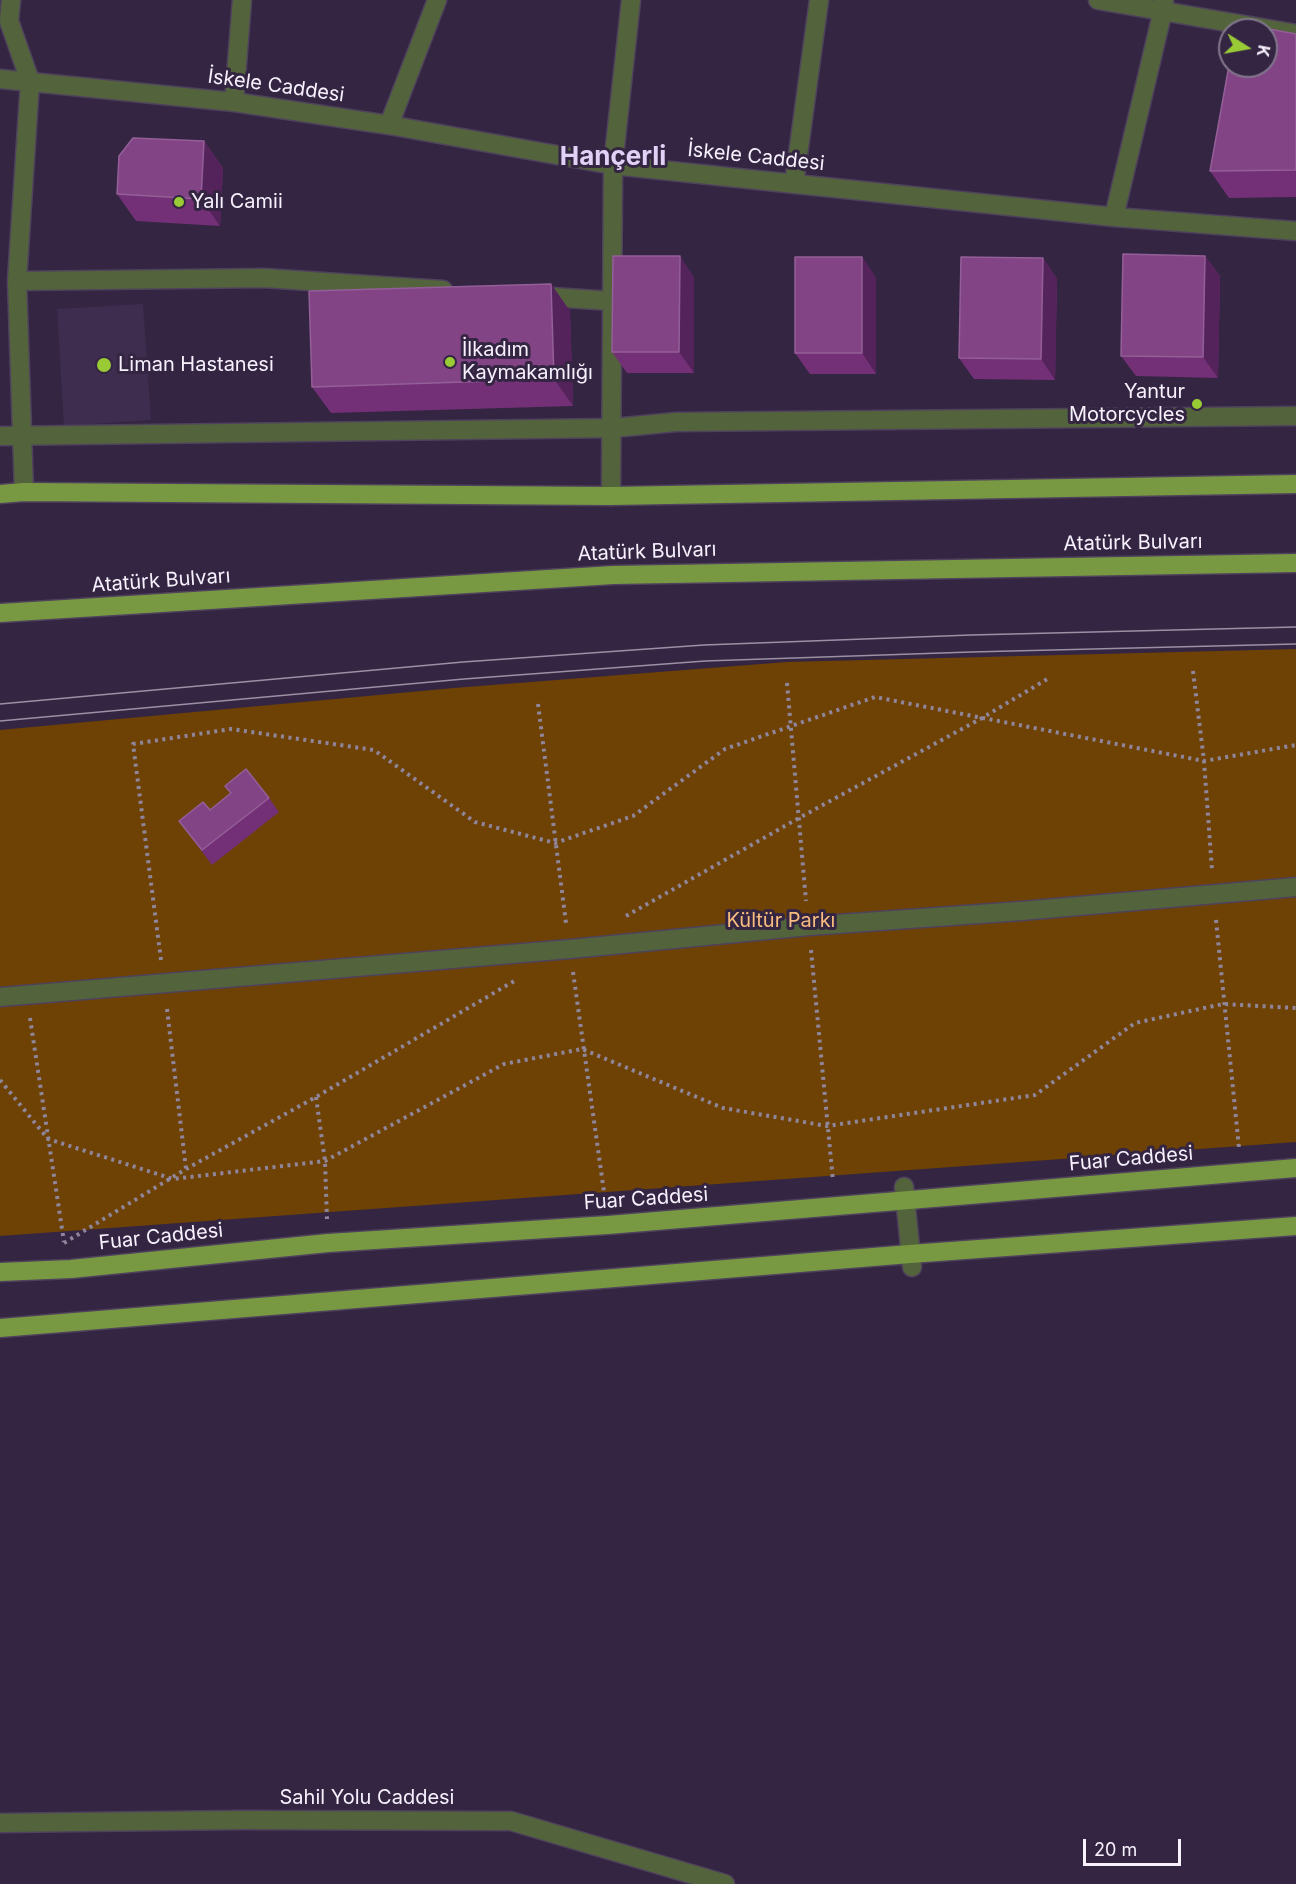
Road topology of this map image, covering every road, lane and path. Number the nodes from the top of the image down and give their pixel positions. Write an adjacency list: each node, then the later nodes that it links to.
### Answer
1 (11, 0): 8 (street)
2 (242, 0): 12 (street)
3 (437, 0): 13 (street)
4 (631, 0): 14 (street)
5 (819, 0): 15 (street)
6 (1098, 0): 7 (street)
7 (1159, 3): 9 (street); 16 (street)
8 (4, 21): 11 (street)
9 (1296, 34)
10 (0, 79): 11 (street, İskele Caddesi)
11 (30, 81): 12 (street, İskele Caddesi); 18 (street)
12 (234, 102): 13 (street, İskele Caddesi)
13 (389, 125): 14 (street, İskele Caddesi)
14 (613, 165): 15 (street, İskele Caddesi); 21 (street)
15 (794, 184): 16 (street, İskele Caddesi)
16 (1114, 217): 17 (street, İskele Caddesi)
17 (1296, 231)
18 (17, 281): 19 (street); 25 (street)
19 (461, 291)
20 (519, 295): 21 (street)
21 (611, 301): 23 (street)
22 (1296, 416): 23 (street)
23 (613, 428): 25 (street); 29 (street)
24 (0, 436): 25 (street)
25 (23, 437): 27 (street)
26 (1296, 484): 29 (main road)
27 (24, 492): 28 (main road); 29 (main road)
28 (0, 494)
29 (611, 496)
30 (1296, 563): 31 (main road, Atatürk Bulvarı)
31 (0, 614)
32 (133, 744): 33 (path)
33 (1296, 745)
34 (1296, 886): 35 (street)
35 (27, 995): 36 (street); 40 (path)
36 (0, 997)
37 (1296, 1008): 41 (path)
38 (0, 1080): 40 (path)
39 (316, 1097): 41 (path)
40 (48, 1139): 41 (path); 45 (path)
41 (325, 1161): 46 (path)
42 (1296, 1168): 43 (main road, Fuar Caddesi)
43 (904, 1194): 46 (main road, Fuar Caddesi); 47 (street)
44 (1296, 1226): 47 (main road)
45 (64, 1243)
46 (328, 1243): 48 (main road, Fuar Caddesi)
47 (911, 1260): 49 (main road)
48 (0, 1272)
49 (0, 1328)
50 (0, 1823): 51 (street, Sahil Yolu Caddesi)
51 (724, 1884)

